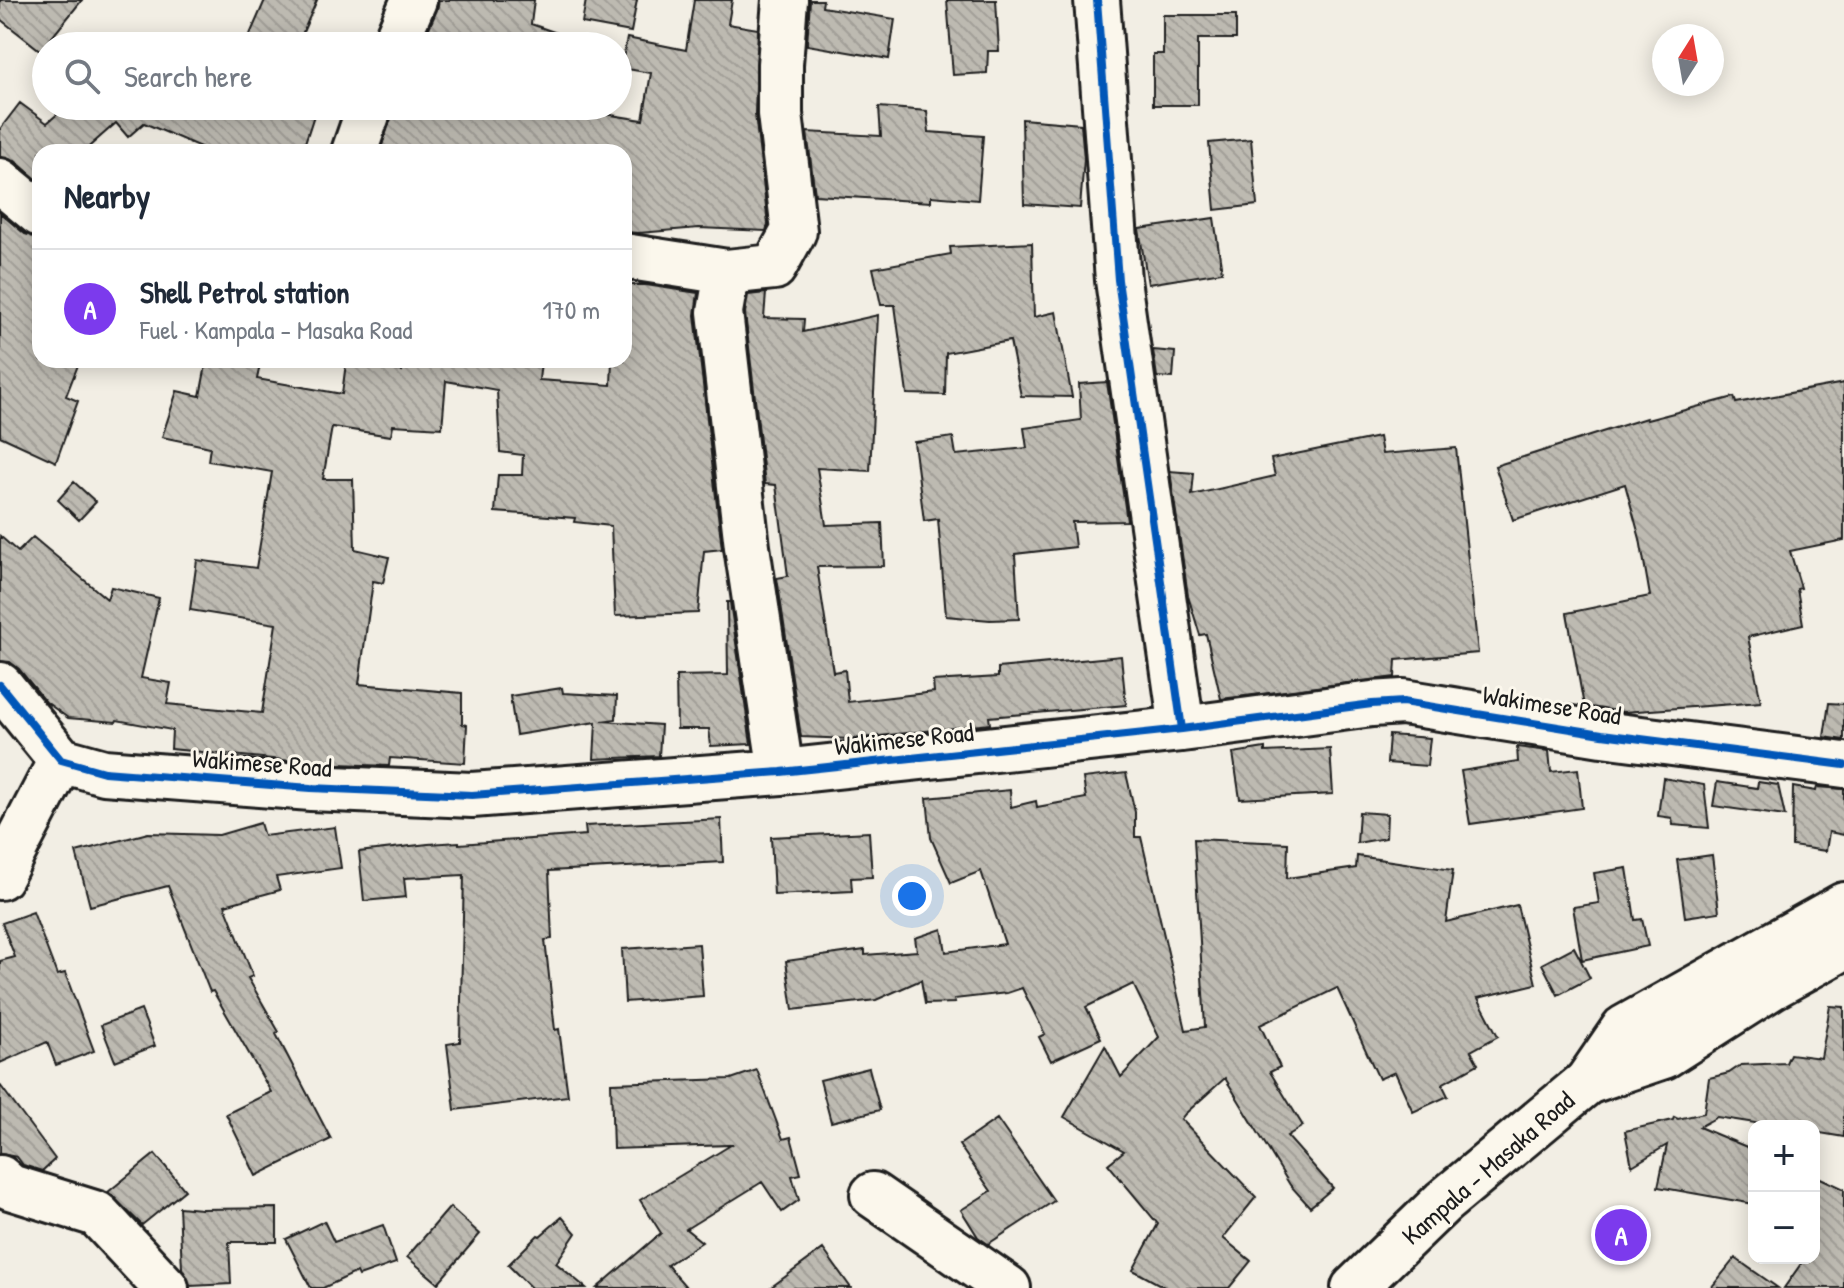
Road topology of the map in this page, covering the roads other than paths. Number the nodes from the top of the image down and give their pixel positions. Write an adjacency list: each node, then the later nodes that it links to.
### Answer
1 (414, 0): 4 (main road)
2 (785, 0): 10 (main road)
3 (1097, 0): 12 (main road)
4 (400, 32)
5 (365, 120): 6 (main road)
6 (357, 144)
7 (0, 181): 8 (main road)
8 (32, 207)
9 (632, 257): 10 (main road)
10 (727, 272): 15 (main road)
11 (0, 685): 13 (main road)
12 (1182, 729): 14 (main road, Wakimese Road); 15 (main road, Wakimese Road)
13 (61, 760): 15 (main road, Wakimese Road); 16 (main road)
14 (1844, 765)
15 (781, 772)
16 (0, 877)
17 (1844, 905): 19 (main road, Kampala - Masaka Road)
18 (1844, 947): 19 (main road, Kampala - Masaka Road)
19 (1587, 1082): 24 (main road, Kampala - Masaka Road)
20 (0, 1178): 22 (main road)
21 (873, 1195): 23 (main road)
22 (166, 1288)
23 (1008, 1288)
24 (1354, 1288)

